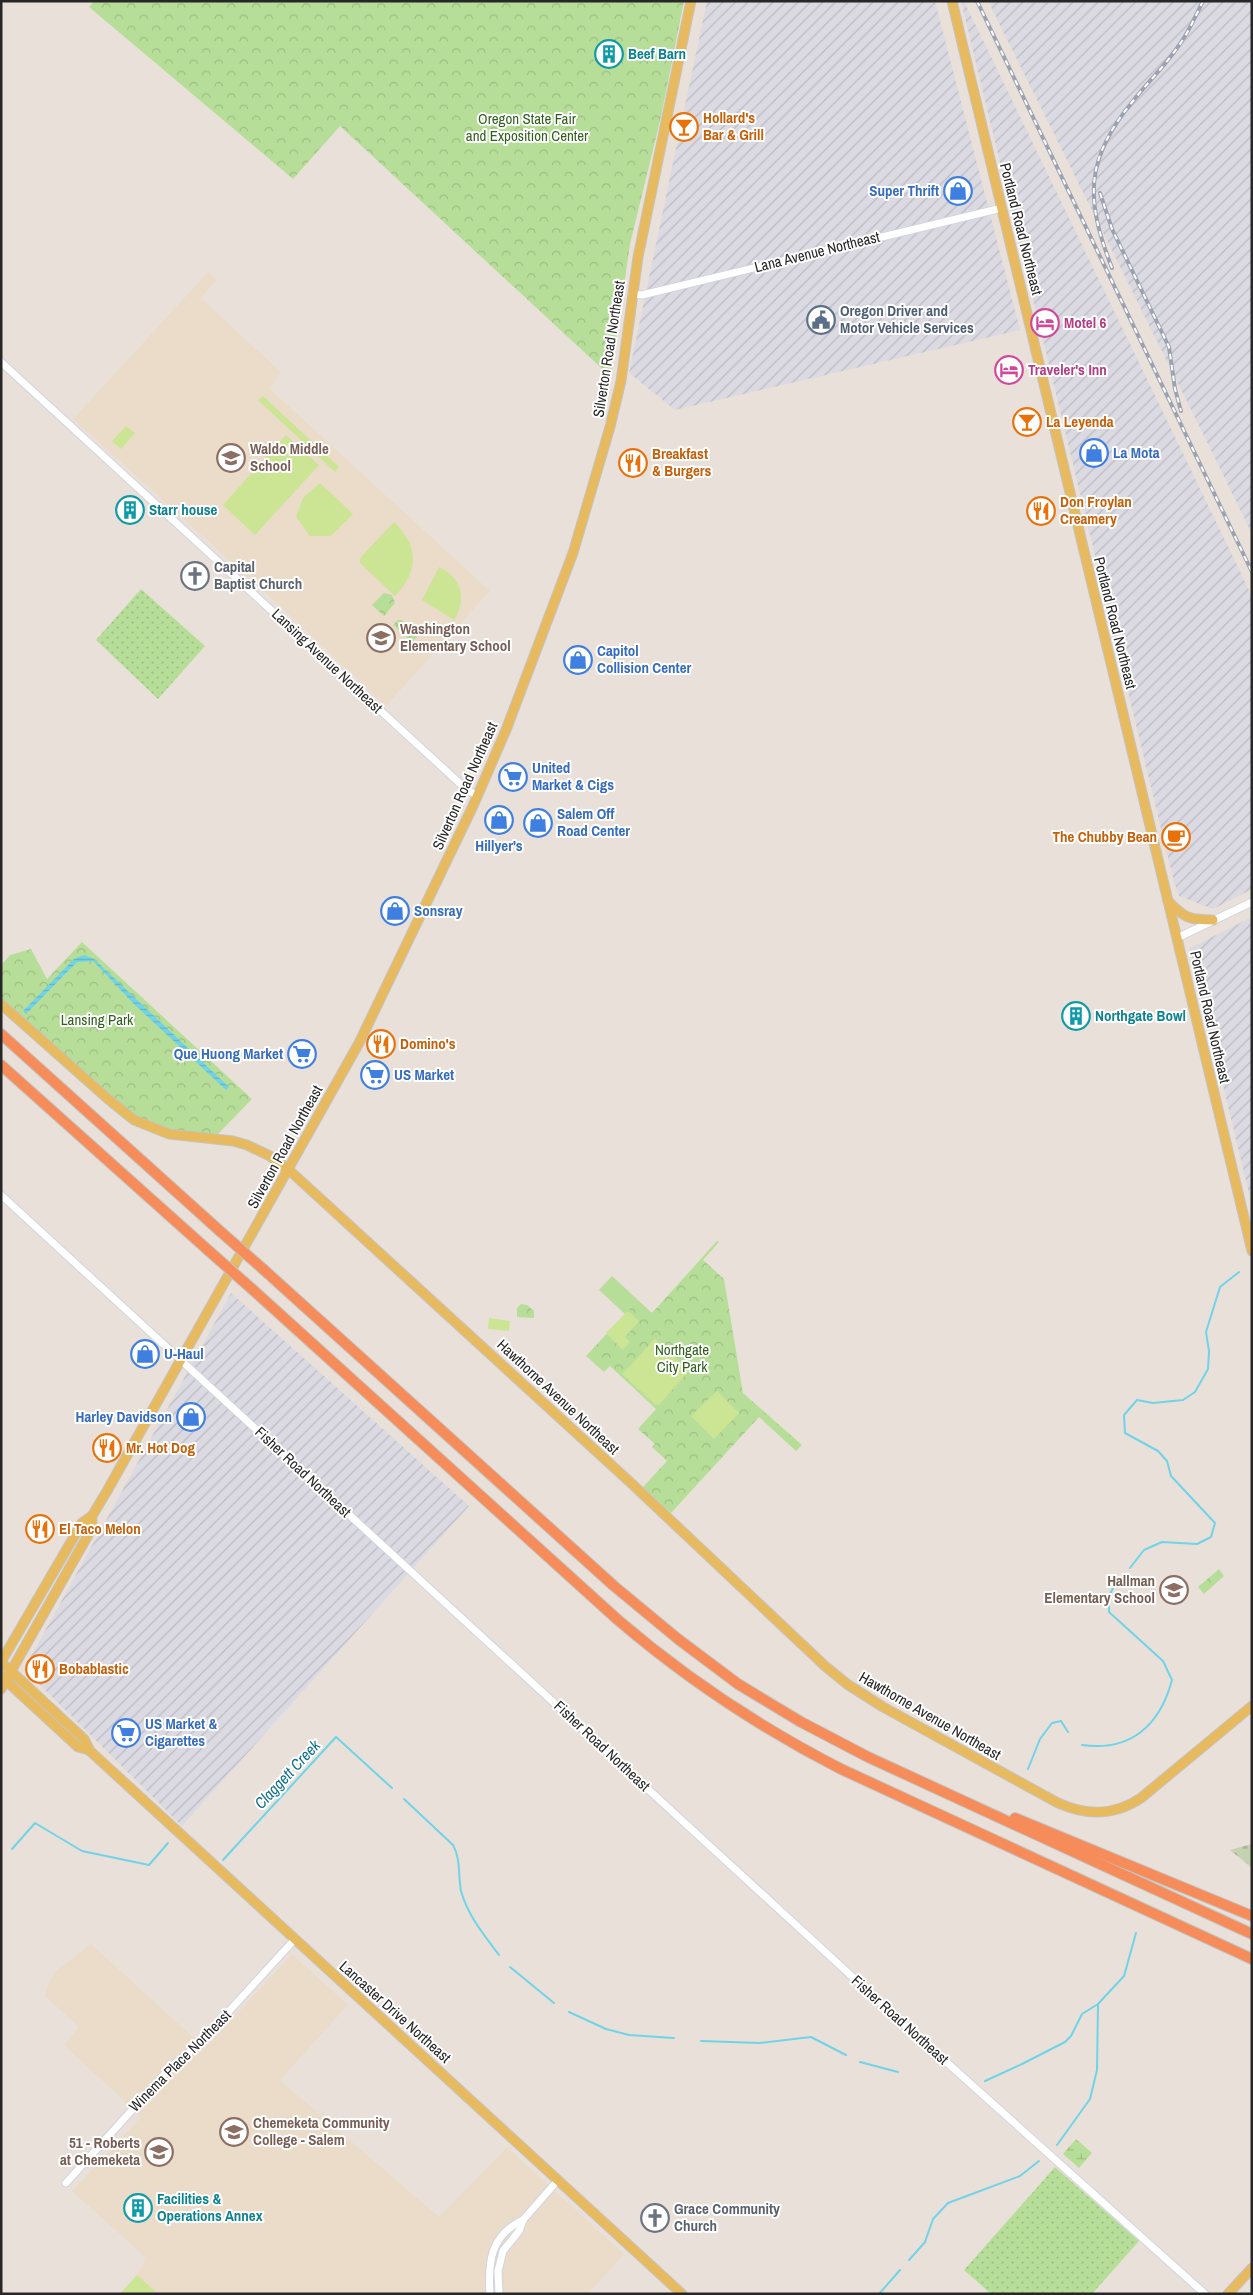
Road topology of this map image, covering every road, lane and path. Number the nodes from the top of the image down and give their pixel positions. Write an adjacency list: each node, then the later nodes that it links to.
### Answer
1 (691, 1): 4 (main road, Silverton Road Northeast)
2 (952, 1): 3 (main road, Portland Road Northeast)
3 (1002, 208): 4 (street, Lana Avenue Northeast); 7 (main road, Portland Road Northeast)
4 (632, 294): 6 (main road, Silverton Road Northeast)
5 (1, 362): 6 (street, Lansing Avenue Northeast)
6 (478, 795): 14 (main road, Silverton Road Northeast)
7 (1168, 901): 9 (main road); 10 (main road, Portland Road Northeast)
8 (1252, 902): 9 (street)
9 (1214, 920): 10 (street)
10 (1177, 938): 16 (main road, Portland Road Northeast)
11 (1, 1004): 14 (main road, Hawthorne Avenue Northeast)
12 (1, 1034): 25 (highway, bridge)
13 (1, 1065): 27 (highway, bridge)
14 (289, 1170): 17 (main road, Silverton Road Northeast); 23 (main road, Hawthorne Avenue Northeast)
15 (1, 1195): 17 (street, Fisher Road Northeast)
16 (1252, 1251)
17 (181, 1359): 18 (main road, Silverton Road Northeast); 39 (street, Fisher Road Northeast)
18 (92, 1516): 19 (main road, Silverton Road Northeast); 20 (main road, Silverton Road Northeast)
19 (1, 1662): 20 (main road, Lancaster Drive Northeast)
20 (11, 1672): 21 (main road, Silverton Road Northeast); 24 (main road, Lancaster Drive Northeast)
21 (4, 1678): 22 (main road, Silverton Road Northeast); 24 (main road, Lancaster Drive Northeast)
22 (1, 1689)
23 (1252, 1706)
24 (89, 1750): 29 (main road, Lancaster Drive Northeast)
25 (868, 1757): 26 (highway); 28 (highway)
26 (1252, 1916)
27 (1190, 1931): 30 (highway); 31 (highway)
28 (1252, 1933)
29 (296, 1939): 32 (main road, Lancaster Drive Northeast); 33 (street, Winema Place Northeast)
30 (1252, 1959)
31 (1252, 1967)
32 (558, 2180): 34 (street); 38 (main road, Lancaster Drive Northeast)
33 (66, 2183)
34 (523, 2220): 36 (street); 37 (street)
35 (1252, 2268): 40 (main road)
36 (490, 2294)
37 (499, 2294)
38 (682, 2294)
39 (1205, 2294)
40 (1228, 2294)

